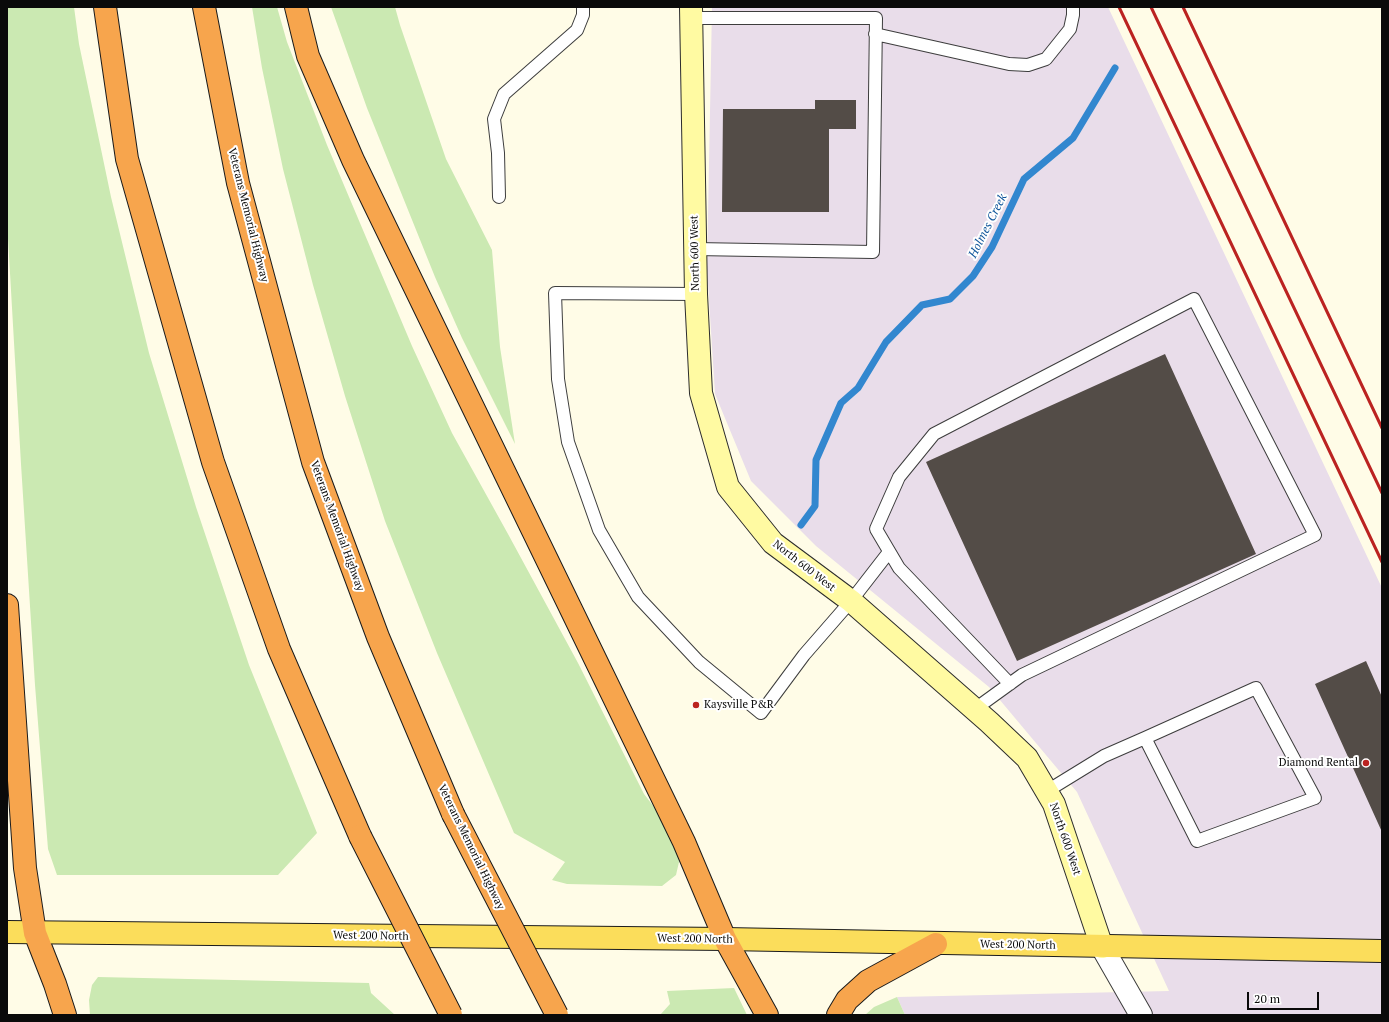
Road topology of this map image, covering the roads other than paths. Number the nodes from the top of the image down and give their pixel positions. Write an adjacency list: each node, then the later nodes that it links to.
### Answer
1 (105, 7): 25 (highway, bridge)
2 (204, 7): 26 (highway, Veterans Memorial Highway, bridge)
3 (296, 7): 20 (highway)
4 (583, 7): 8 (lane)
5 (1073, 7): 7 (lane)
6 (691, 12): 7 (lane); 9 (street, North 600 West)
7 (875, 34): 9 (lane)
8 (499, 197)
9 (695, 249): 10 (street, North 600 West)
10 (696, 294): 12 (street, North 600 West); 12 (lane)
11 (889, 552): 12 (lane); 14 (lane); 14 (lane)
12 (851, 601): 15 (street, North 600 West)
13 (7, 604): 19 (highway)
14 (1010, 684): 15 (lane)
15 (975, 709): 17 (street, North 600 West)
16 (1145, 738): 16 (lane); 17 (lane)
17 (1047, 791): 22 (street, North 600 West)
18 (7, 932): 19 (main road, West 200 North)
19 (35, 933): 20 (main road, West 200 North); 24 (highway)
20 (725, 939): 21 (main road, West 200 North); 27 (highway)
21 (936, 944): 22 (main road, West 200 North); 28 (highway)
22 (1102, 947): 23 (main road, West 200 North); 29 (street)
23 (1382, 952)
24 (65, 1015)
25 (451, 1015)
26 (557, 1015)
27 (767, 1015)
28 (838, 1015)
29 (1140, 1015)

